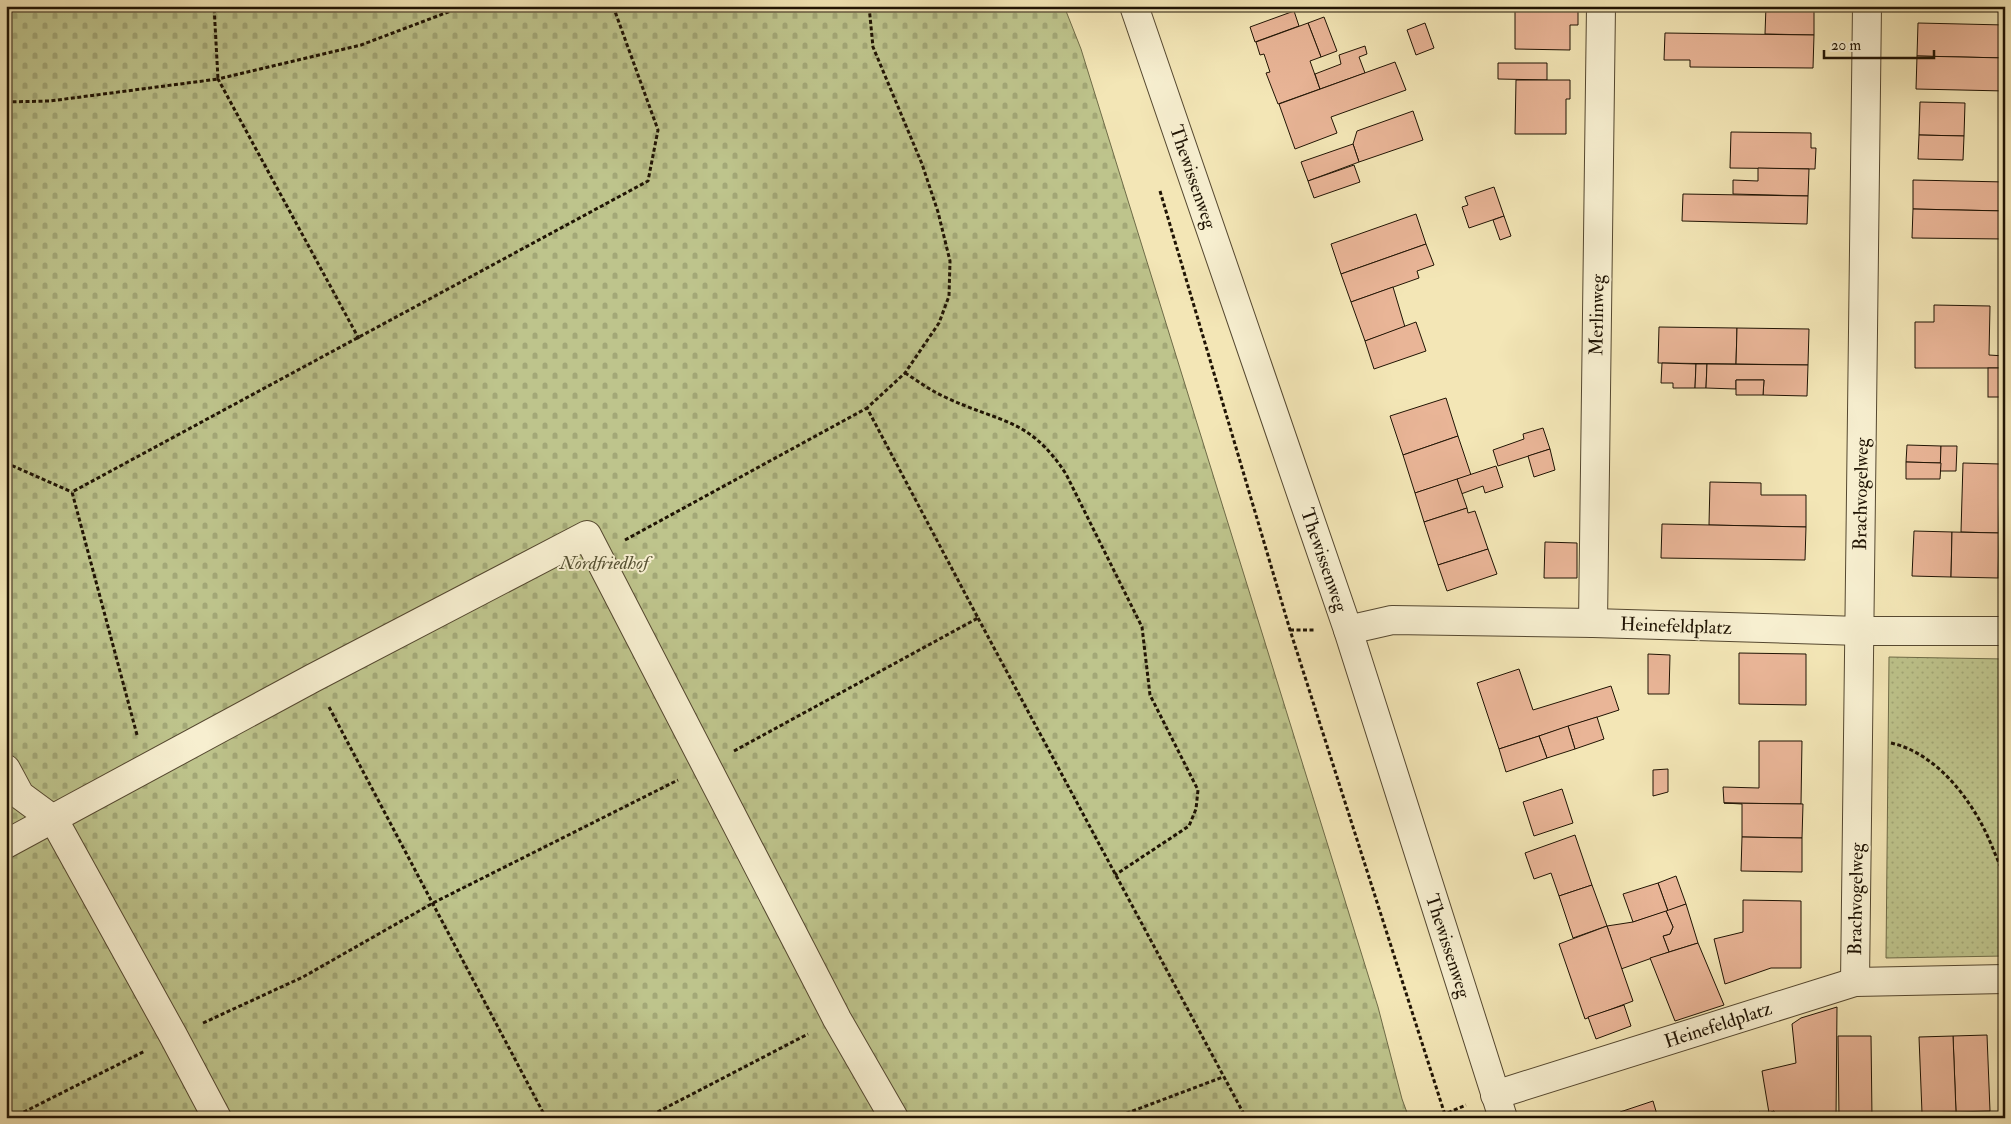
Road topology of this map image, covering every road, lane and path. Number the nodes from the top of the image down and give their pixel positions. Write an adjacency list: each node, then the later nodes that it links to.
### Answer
1 (214, 6): 8 (path)
2 (464, 6): 8 (path)
3 (613, 6): 11 (path)
4 (869, 6): 12 (path)
5 (1134, 6): 19 (street, Thewissenweg)
6 (1601, 6): 18 (street, Merlinweg)
7 (1867, 6): 21 (street, Brachvogelweg)
8 (218, 79): 9 (path); 11 (path)
9 (6, 102)
10 (1157, 182): 38 (path)
11 (359, 339): 15 (path)
12 (905, 373): 13 (path); 29 (path)
13 (867, 408): 16 (path); 17 (path)
14 (6, 464): 15 (path)
15 (72, 492): 25 (path)
16 (587, 535): 22 (street); 24 (street)
17 (978, 618): 24 (path); 29 (path)
18 (1594, 623): 19 (street, Heinefeldplatz); 21 (street, Heinefeldplatz)
19 (1348, 630): 37 (street, Thewissenweg)
20 (2005, 631): 21 (street, Heinefeldplatz)
21 (1860, 632): 23 (street, Brachvogelweg)
22 (313, 678): 25 (street); 31 (path)
23 (1858, 735): 30 (path); 33 (street, Brachvogelweg)
24 (708, 765): 31 (path); 34 (street)
25 (146, 768): 27 (street)
26 (6, 769): 27 (street)
27 (54, 820): 28 (street); 35 (street)
28 (6, 844)
29 (1115, 875): 36 (path)
30 (2005, 876)
31 (433, 903): 35 (path); 41 (path)
32 (2005, 979): 33 (street, Heinefeldplatz)
33 (1855, 982): 37 (street, Heinefeldplatz)
34 (837, 1019): 42 (path); 43 (street)
35 (174, 1037): 39 (path); 40 (street)
36 (1223, 1077): 44 (path); 45 (path)
37 (1499, 1106)
38 (1444, 1113): 46 (path); 47 (path)
39 (12, 1118)
40 (217, 1118)
41 (546, 1118)
42 (646, 1118)
43 (894, 1118)
44 (1114, 1118)
45 (1246, 1118)
46 (1436, 1118)
47 (1446, 1118)

